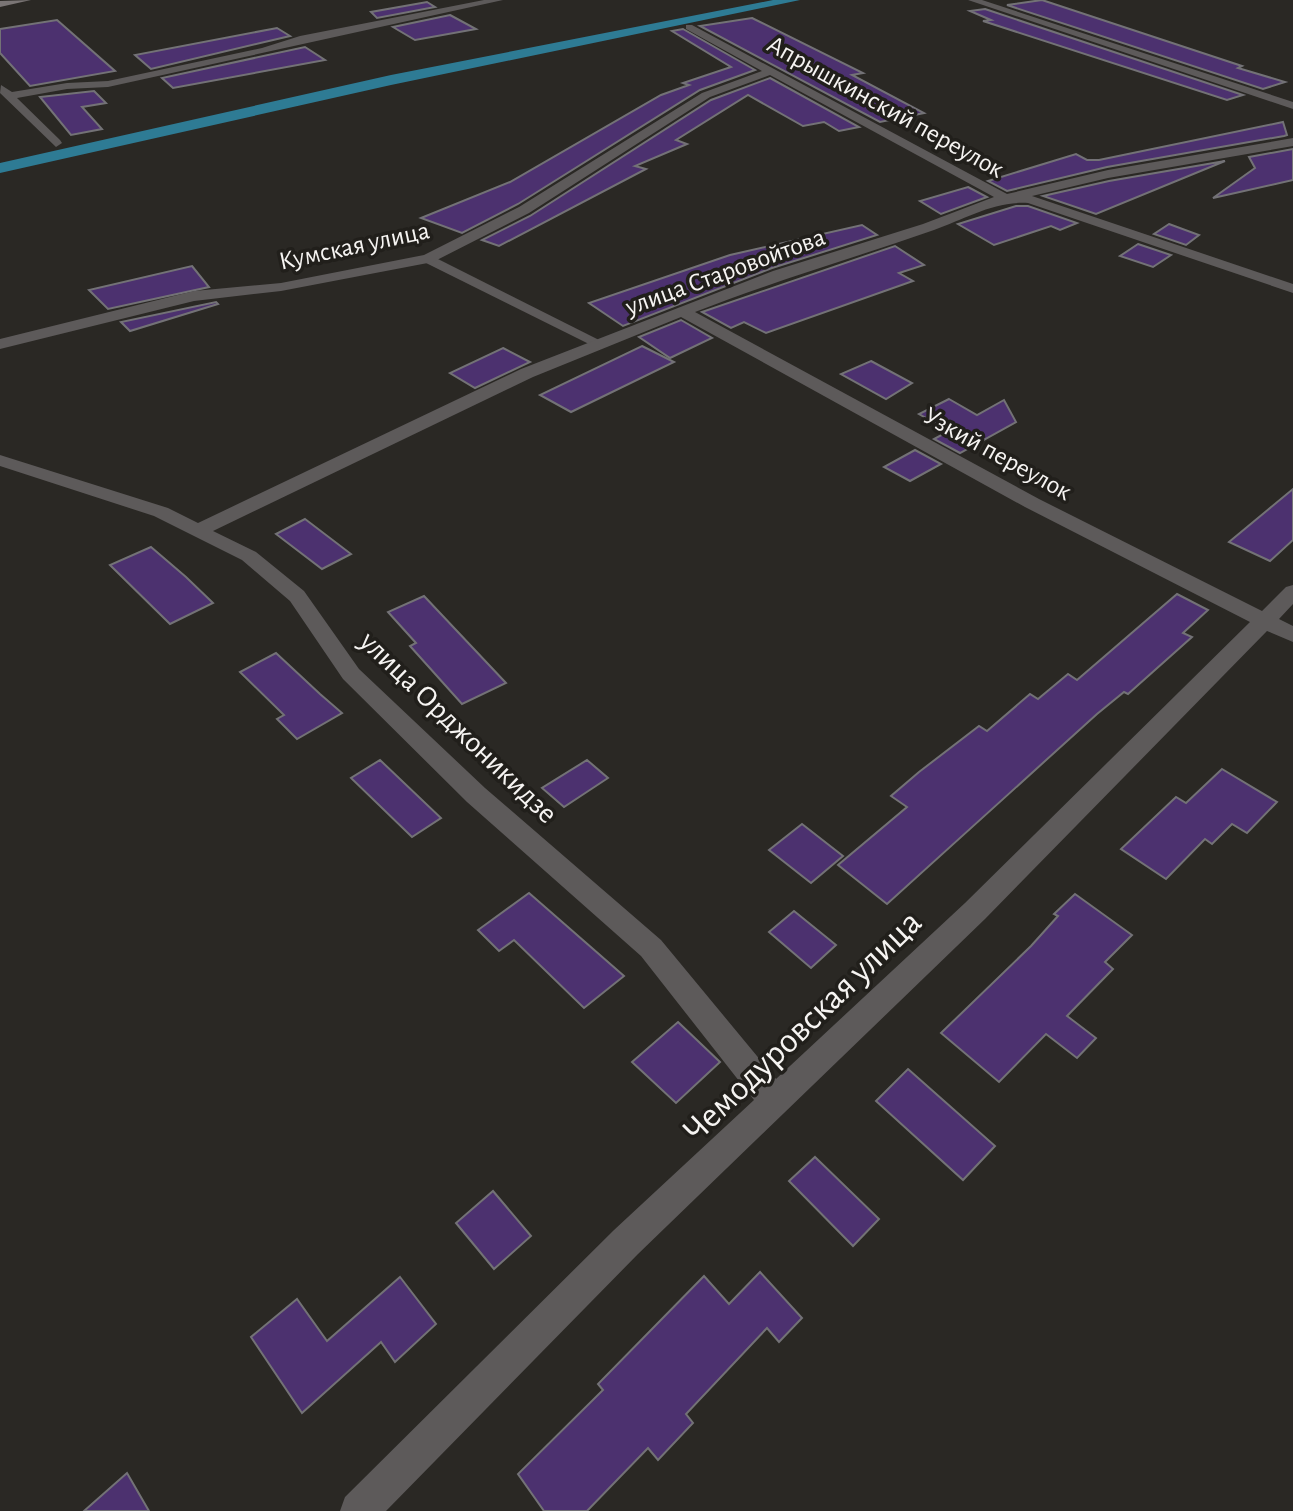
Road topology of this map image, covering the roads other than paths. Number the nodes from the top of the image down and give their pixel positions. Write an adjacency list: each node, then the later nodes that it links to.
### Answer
1 (26, 0): 4 (street)
2 (498, 0): 8 (street)
3 (973, 0): 9 (street)
4 (0, 4)
5 (689, 27): 6 (street, Апрышкинский переулок)
6 (774, 71): 12 (street, Апрышкинский переулок); 13 (street, Кумская улица)
7 (0, 87): 8 (street)
8 (10, 96): 11 (street)
9 (1293, 106)
10 (1293, 142): 12 (street, улица Старовойтова)
11 (56, 143)
12 (1005, 198): 14 (street, Апрышкинский переулок); 15 (street, улица Старовойтова)
13 (428, 259): 16 (lane); 17 (street, Кумская улица)
14 (1293, 289)
15 (681, 311): 16 (street, улица Старовойтова); 21 (street, Узкий переулок)
16 (598, 343): 19 (street, улица Старовойтова)
17 (0, 344)
18 (0, 460): 19 (street, улица Орджоникидзе)
19 (201, 529): 23 (street, улица Орджоникидзе)
20 (1293, 592): 21 (street, Чемодуровская улица)
21 (1263, 621): 22 (street, Узкий переулок); 23 (street, Чемодуровская улица)
22 (1293, 635)
23 (776, 1103): 24 (street, Чемодуровская улица)
24 (359, 1511)

